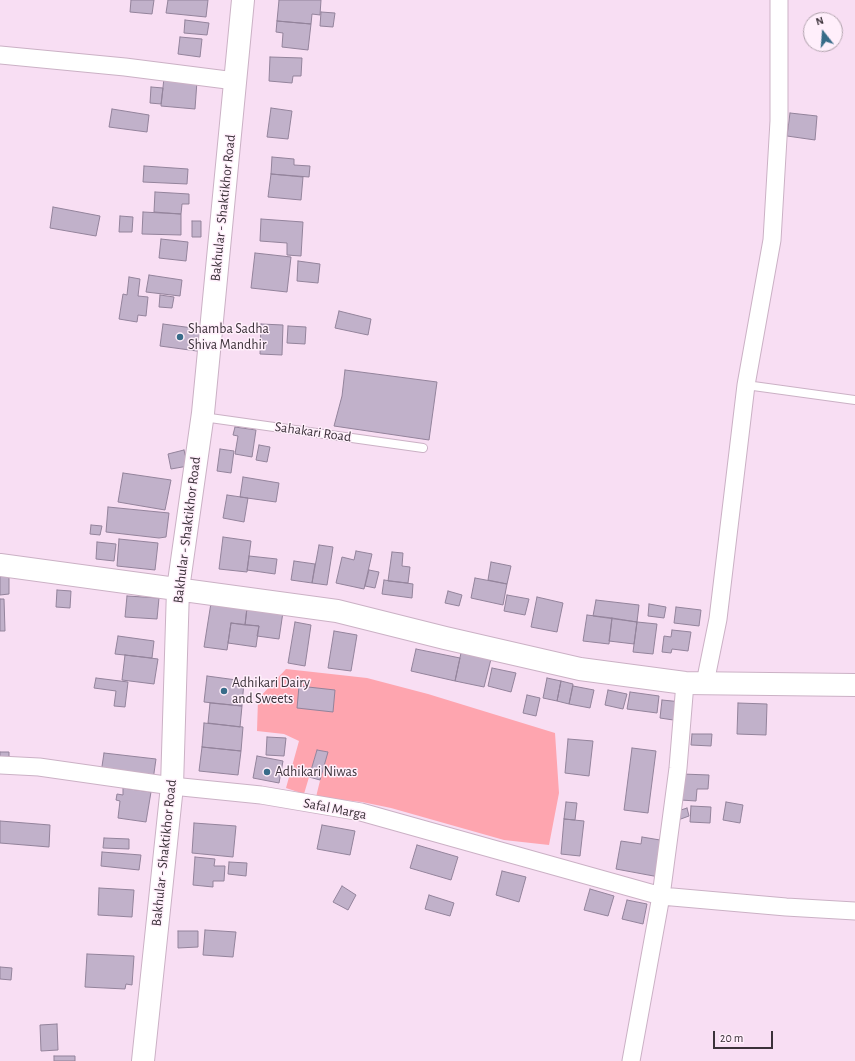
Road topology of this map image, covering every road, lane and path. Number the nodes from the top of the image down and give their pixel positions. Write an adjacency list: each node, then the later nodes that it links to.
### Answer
1 (243, 0): 4 (street, Bakhular - Shaktikhor Road)
2 (779, 0): 5 (street)
3 (0, 55): 4 (street)
4 (235, 80): 7 (street, Bakhular - Shaktikhor Road)
5 (746, 385): 6 (lane); 11 (street)
6 (855, 400)
7 (202, 417): 8 (lane, Sahakari Road); 10 (street, Bakhular - Shaktikhor Road)
8 (424, 448)
9 (0, 565): 10 (street)
10 (178, 589): 11 (street); 14 (street, Bakhular - Shaktikhor Road)
11 (695, 683): 12 (street); 15 (street)
12 (855, 686)
13 (0, 764): 14 (street, Safal Marga)
14 (172, 786): 15 (street, Safal Marga); 17 (street, Bakhular - Shaktikhor Road)
15 (661, 896): 16 (street, Safal Marga); 18 (street)
16 (855, 911)
17 (144, 1061)
18 (630, 1061)

